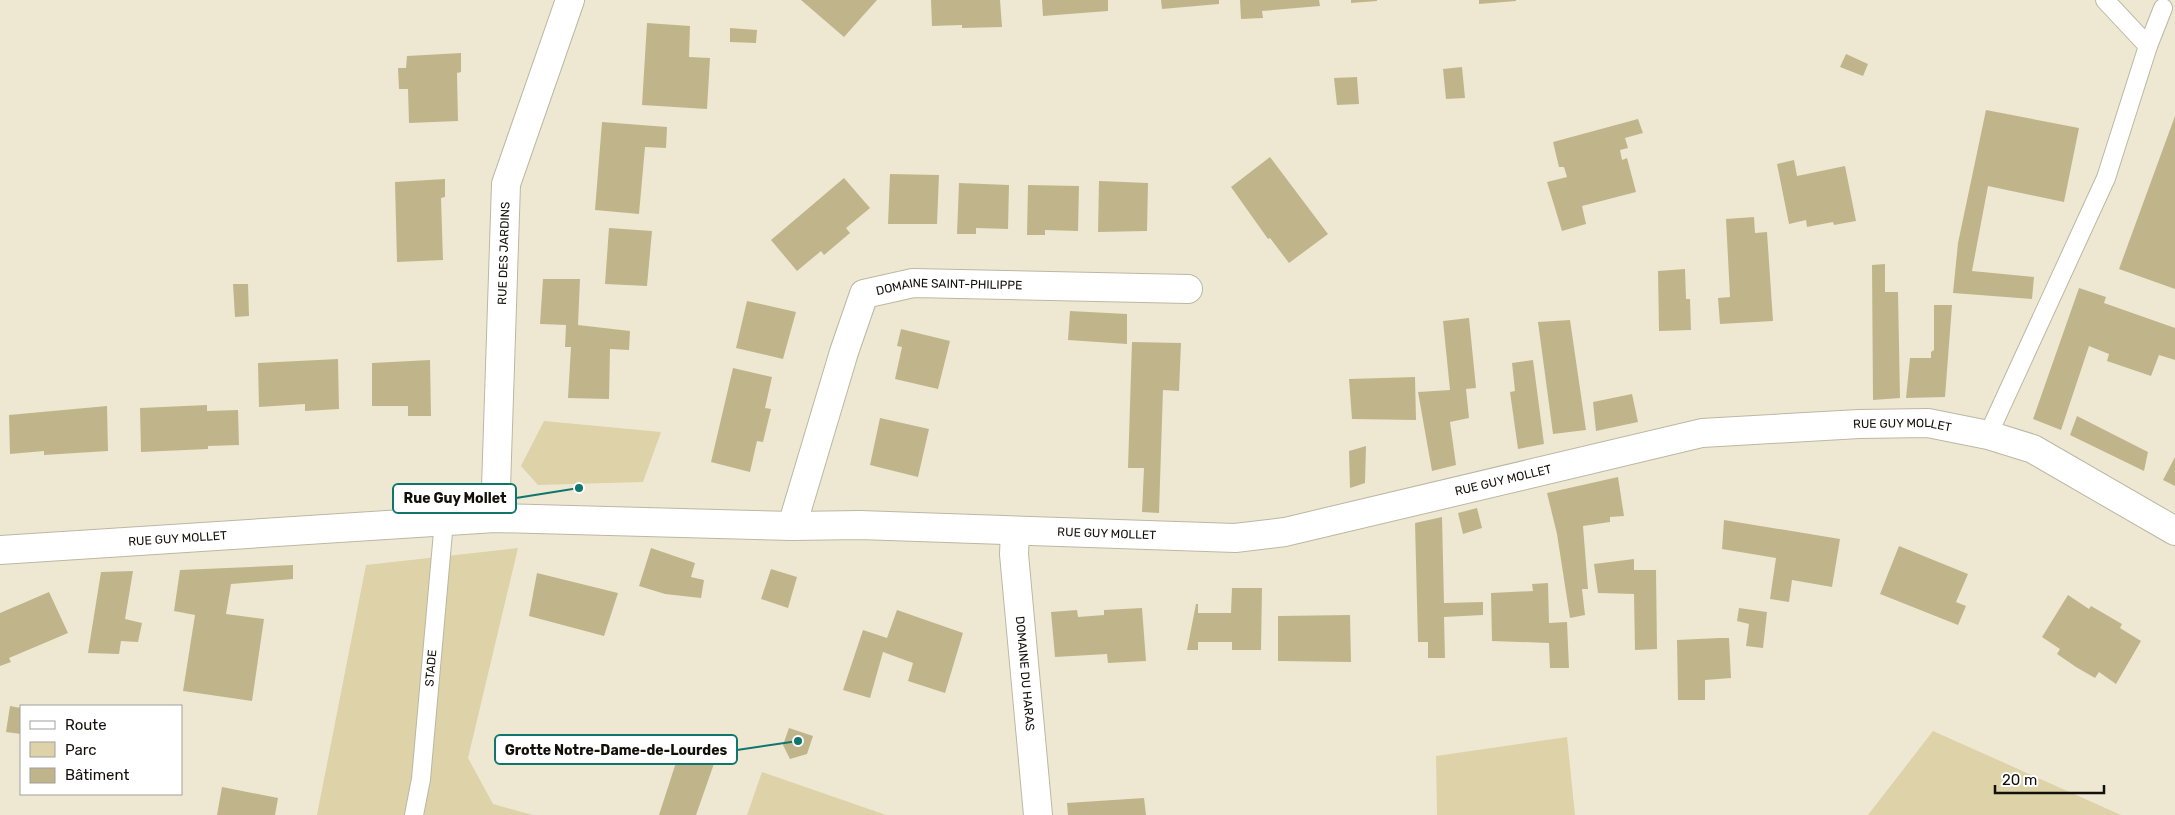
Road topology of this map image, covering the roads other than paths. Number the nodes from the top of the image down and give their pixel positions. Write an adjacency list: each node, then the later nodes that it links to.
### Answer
1 (570, 0): 7 (street, RUE DES JARDINS)
2 (2105, 0): 4 (lane)
3 (2163, 8): 4 (lane)
4 (2148, 46): 6 (lane)
5 (1188, 289): 9 (street, DOMAINE SAINT-PHILIPPE)
6 (1988, 435): 10 (street, RUE GUY MOLLET); 11 (street, RUE GUY MOLLET)
7 (495, 518): 8 (street, RUE GUY MOLLET); 9 (street, RUE GUY MOLLET)
8 (444, 521): 12 (street, RUE GUY MOLLET); 13 (lane, STADE)
9 (792, 526): 11 (street, RUE GUY MOLLET)
10 (2175, 531)
11 (1015, 532): 14 (street, DOMAINE DU HARAS)
12 (0, 550)
13 (414, 815)
14 (1038, 815)

